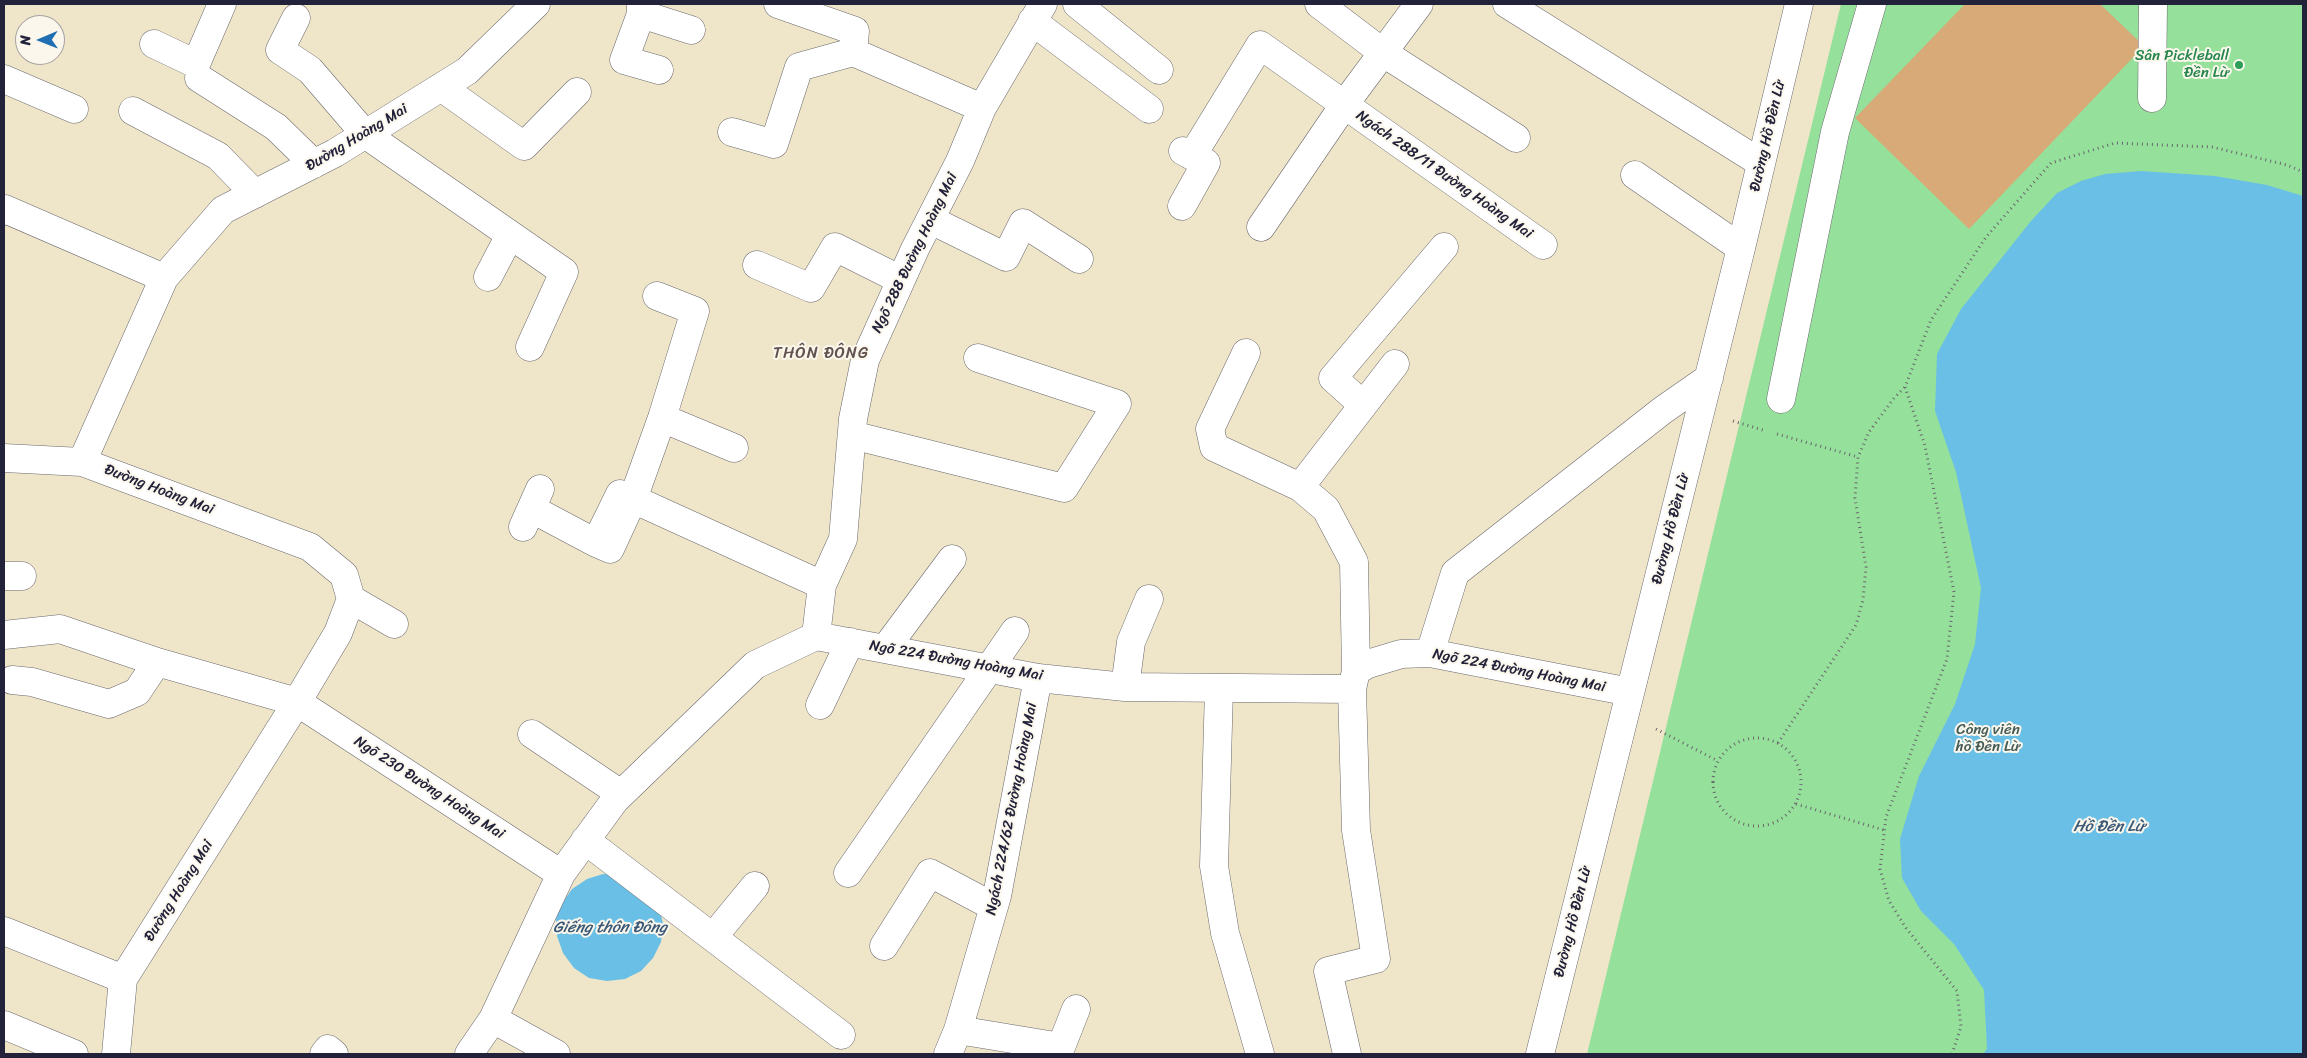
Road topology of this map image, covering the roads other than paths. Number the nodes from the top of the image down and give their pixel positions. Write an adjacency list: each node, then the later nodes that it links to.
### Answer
1 (222, 4): 15 (street)
2 (536, 4): 22 (street, Đường Hoàng Mai)
3 (778, 4): 16 (street)
4 (1077, 4): 19 (street)
5 (1319, 4): 17 (street)
6 (1419, 4): 17 (street)
7 (1507, 4): 33 (street)
8 (1872, 4): 56 (street)
9 (2153, 4): 24 (street)
10 (1794, 6): 33 (street, Đường Hồ Đền Lừ)
11 (641, 9): 14 (street); 18 (street)
12 (1038, 12): 26 (street, Ngõ 288 Đường Hoàng Mai); 28 (street)
13 (296, 18): 31 (street)
14 (690, 30)
15 (154, 44)
16 (853, 52): 26 (street); 30 (street)
17 (1382, 52): 25 (street); 32 (street)
18 (658, 70)
19 (1159, 70)
20 (199, 78): 34 (street)
21 (4, 79): 27 (street)
22 (441, 87): 23 (street); 31 (street, Đường Hoàng Mai)
23 (577, 92)
24 (2152, 98)
25 (1344, 105): 37 (street, Ngách 288/11 Đường Hoàng Mai); 40 (street); 42 (street, Ngách 288/11 Đường Hoàng Mai)
26 (982, 108): 39 (street, Ngõ 288 Đường Hoàng Mai)
27 (74, 109)
28 (1149, 109)
29 (133, 111): 36 (street)
30 (732, 132)
31 (366, 134): 34 (street, Đường Hoàng Mai); 41 (street)
32 (1516, 138)
33 (1761, 163): 44 (street, Đường Hồ Đền Lừ)
34 (314, 164): 36 (street, Đường Hoàng Mai)
35 (1635, 175): 44 (street)
36 (255, 194): 47 (street, Đường Hoàng Mai)
37 (1182, 206)
38 (4, 211): 47 (street)
39 (931, 220): 45 (street); 49 (street, Ngõ 288 Đường Hoàng Mai)
40 (1261, 227)
41 (510, 235): 48 (street); 51 (street)
42 (1544, 246)
43 (1444, 247): 57 (street)
44 (1741, 248): 55 (street, Đường Hồ Đền Lừ)
45 (1079, 260)
46 (758, 265): 49 (street)
47 (164, 278): 62 (street, Đường Hoàng Mai)
48 (488, 278)
49 (901, 280): 59 (street, Ngõ 288 Đường Hoàng Mai)
50 (657, 296): 58 (street)
51 (530, 347)
52 (1246, 353): 63 (street)
53 (978, 358): 59 (street)
54 (1395, 364): 57 (street)
55 (1709, 378): 76 (street); 84 (street, Đường Hồ Đền Lừ)
56 (1781, 399)
57 (1363, 405): 63 (street)
58 (662, 418): 60 (street); 64 (street)
59 (852, 435): 67 (street, Ngõ 288 Đường Hoàng Mai)
60 (734, 448)
61 (4, 458): 62 (street)
62 (82, 462): 68 (street, Đường Hoàng Mai)
63 (1300, 487): 81 (street)
64 (633, 499): 65 (street); 67 (street)
65 (532, 508)
66 (952, 559): 75 (street)
67 (822, 585): 73 (street, Ngõ 288 Đường Hoàng Mai)
68 (351, 599): 70 (street); 85 (street, Đường Hoàng Mai)
69 (1149, 600): 82 (street)
70 (394, 624)
71 (1015, 631): 78 (street)
72 (4, 635): 77 (street, Ngõ 230 Đường Hoàng Mai)
73 (816, 636): 74 (street, Ngõ 224 Đường Hoàng Mai); 88 (street)
74 (850, 642): 75 (street, Ngõ 224 Đường Hoàng Mai); 86 (street)
75 (886, 649): 78 (street, Ngõ 224 Đường Hoàng Mai)
76 (1430, 653): 81 (street, Ngõ 224 Đường Hoàng Mai); 84 (street, Ngõ 224 Đường Hoàng Mai)
77 (157, 662): 80 (street); 85 (street, Ngõ 230 Đường Hoàng Mai)
78 (989, 668): 79 (street, Ngõ 224 Đường Hoàng Mai); 90 (street)
79 (1038, 678): 82 (street, Ngõ 224 Đường Hoàng Mai); 93 (street, Ngách 224/62 Đường Hoàng Mai)
80 (12, 680)
81 (1354, 680): 83 (street, Ngõ 224 Đường Hoàng Mai); 110 (street)
82 (1125, 687): 83 (street, Ngõ 224 Đường Hoàng Mai)
83 (1219, 689): 109 (street)
84 (1630, 692): 111 (street, Đường Hồ Đền Lừ)
85 (298, 702): 91 (street, Ngõ 230 Đường Hoàng Mai); 97 (street, Đường Hoàng Mai)
86 (820, 705)
87 (532, 734): 88 (street)
88 (621, 794): 89 (street)
89 (585, 840): 91 (street); 95 (street)
90 (848, 873)
91 (561, 874): 99 (street)
92 (755, 886): 95 (street)
93 (994, 907): 96 (street); 102 (street, Ngách 224/62 Đường Hoàng Mai)
94 (4, 931): 97 (street)
95 (713, 937): 101 (street)
96 (884, 946)
97 (122, 979): 104 (street, Đường Hoàng Mai)
98 (1076, 1009): 102 (street)
99 (494, 1019): 107 (street); 108 (street)
100 (4, 1026): 103 (street)
101 (841, 1035)
102 (953, 1042)
103 (74, 1054)
104 (116, 1054)
105 (324, 1054): 106 (street)
106 (334, 1054)
107 (469, 1054)
108 (556, 1054)
109 (1260, 1054)
110 (1346, 1054)
111 (1540, 1054)

